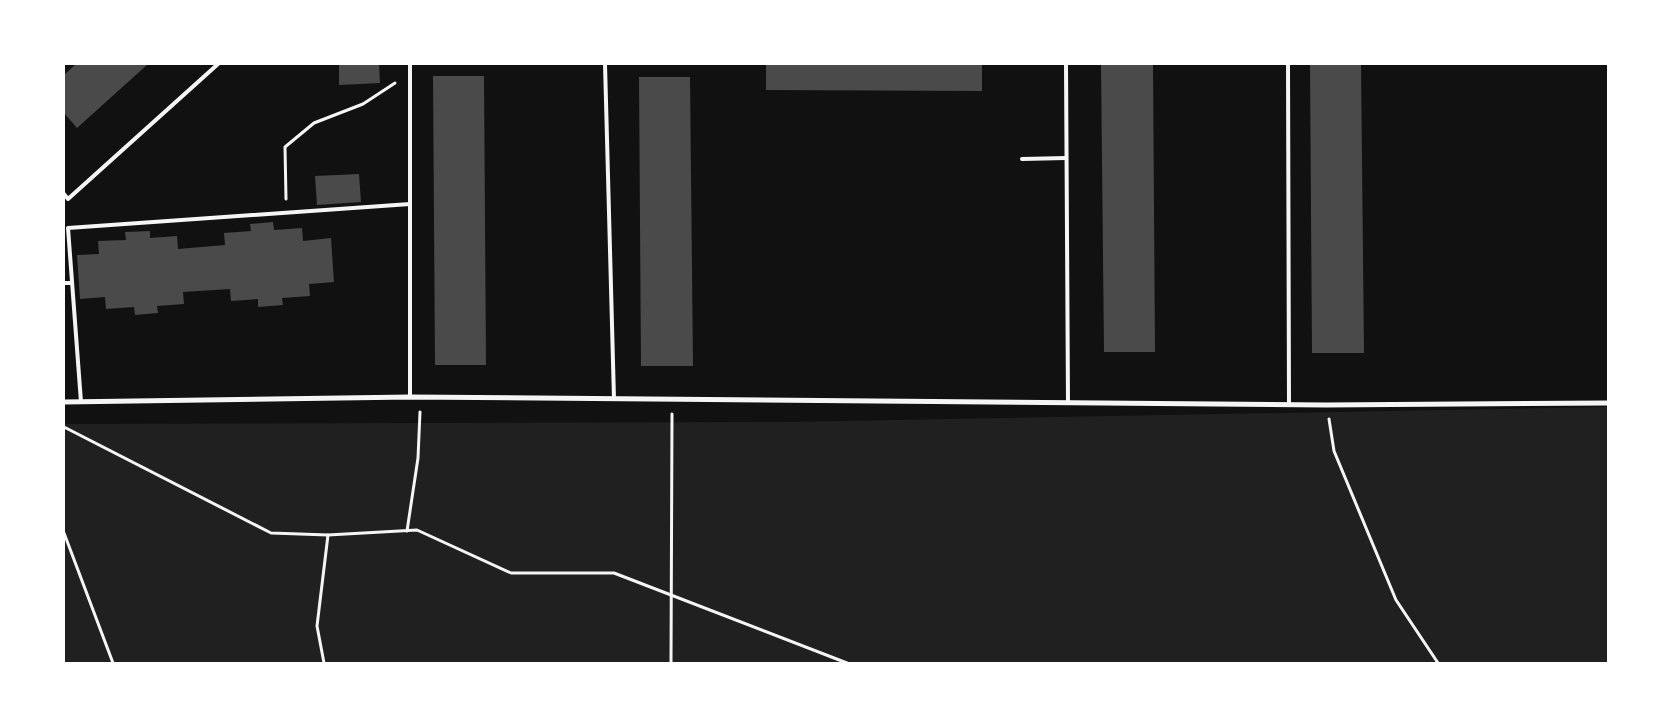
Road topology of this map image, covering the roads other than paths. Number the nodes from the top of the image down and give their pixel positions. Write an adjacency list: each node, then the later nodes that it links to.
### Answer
1 (218, 64): 8 (lane)
2 (410, 64): 9 (lane)
3 (606, 64): 13 (lane)
4 (1066, 64): 6 (lane)
5 (1288, 64): 18 (lane)
6 (1066, 158): 7 (lane); 16 (lane)
7 (1022, 159)
8 (64, 194)
9 (410, 204): 11 (lane); 12 (lane)
10 (64, 283): 11 (lane)
11 (72, 284): 15 (lane)
12 (410, 397): 13 (street); 15 (street)
13 (614, 399): 16 (street)
14 (64, 402): 15 (street)
15 (81, 402)
16 (1068, 403): 18 (street)
17 (1608, 403): 18 (street)
18 (1289, 405)

